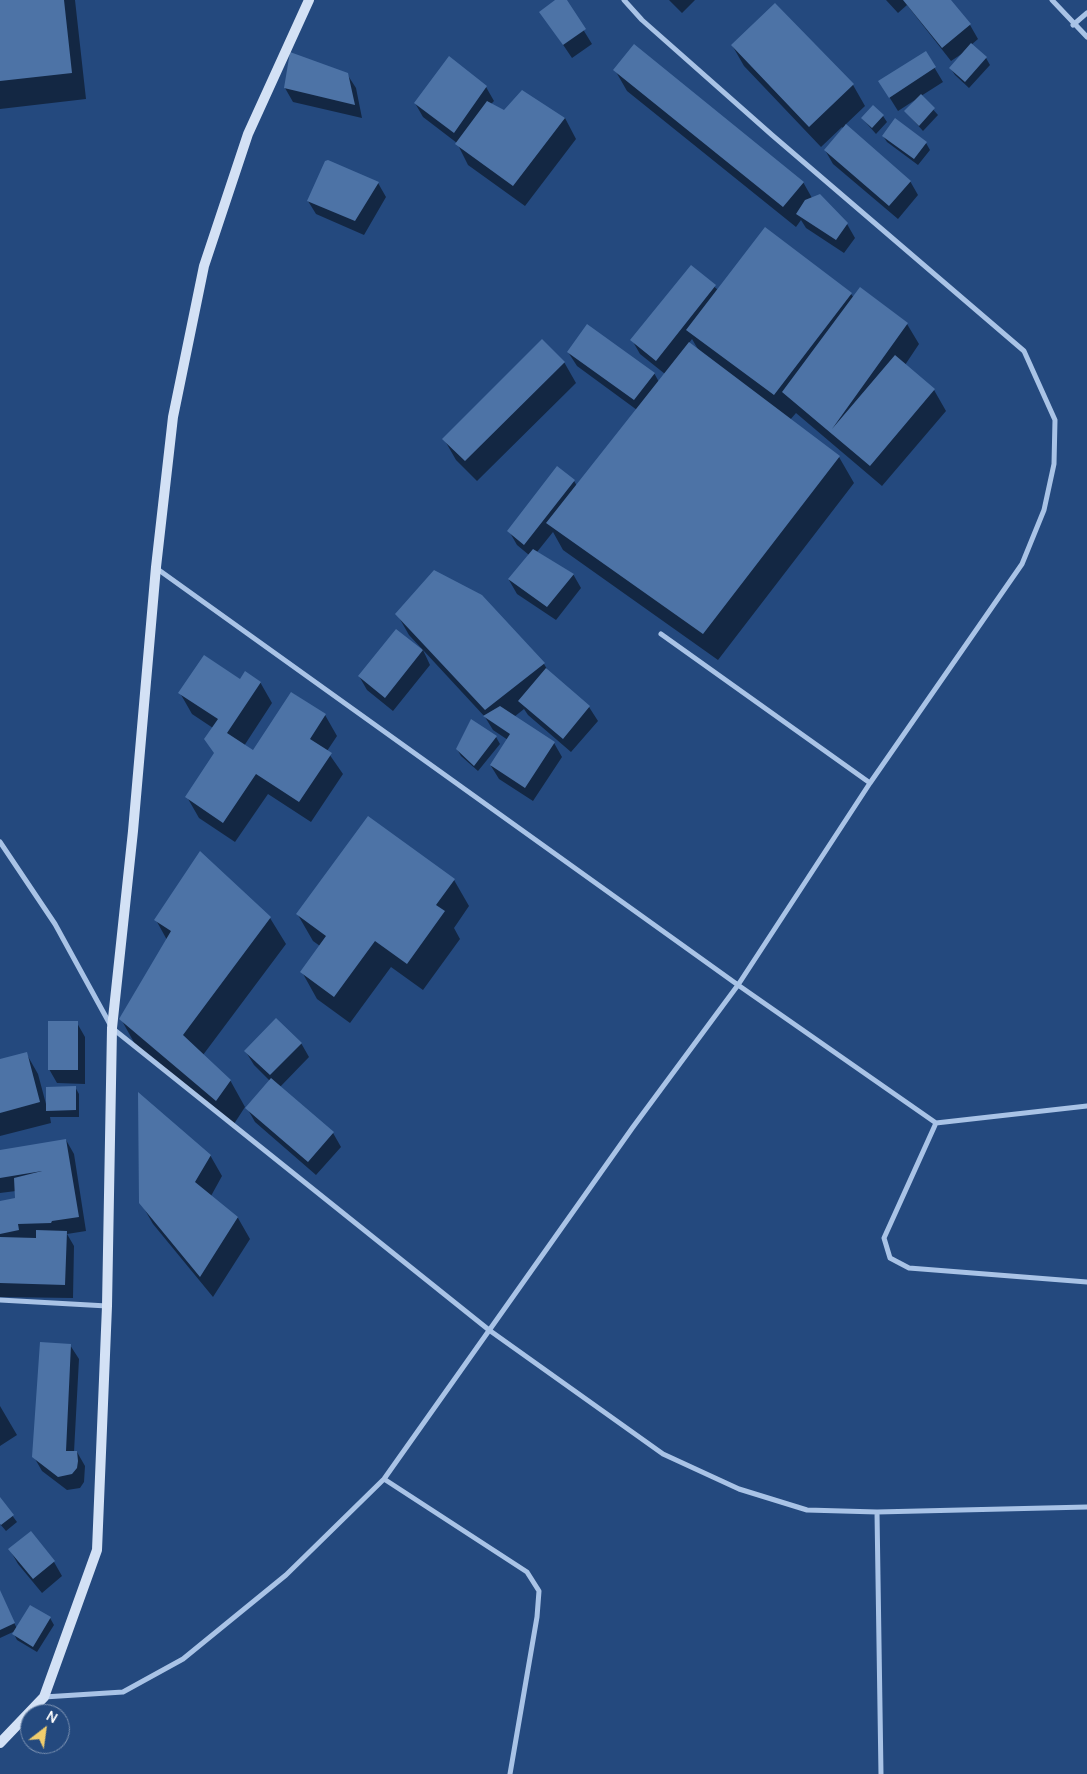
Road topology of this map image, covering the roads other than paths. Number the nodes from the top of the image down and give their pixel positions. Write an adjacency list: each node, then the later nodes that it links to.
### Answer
1 (309, 0): 7 (main road)
2 (624, 0): 9 (street)
3 (1052, 0): 5 (street)
4 (1087, 13): 5 (street)
5 (1073, 24): 6 (street)
6 (1087, 37)
7 (156, 567): 11 (street); 12 (main road)
8 (661, 634): 9 (street)
9 (870, 784): 11 (street)
10 (0, 842): 12 (street)
11 (738, 985): 14 (street); 18 (street)
12 (112, 1028): 17 (main road); 18 (street)
13 (1087, 1106): 14 (street)
14 (936, 1122): 15 (street)
15 (1087, 1282)
16 (0, 1300): 17 (street)
17 (107, 1306): 22 (main road)
18 (489, 1330): 19 (street); 21 (street)
19 (384, 1478): 22 (street); 24 (street)
20 (1087, 1507): 21 (street)
21 (877, 1512): 25 (street)
22 (44, 1697): 23 (main road)
23 (0, 1743)
24 (510, 1774)
25 (881, 1774)

